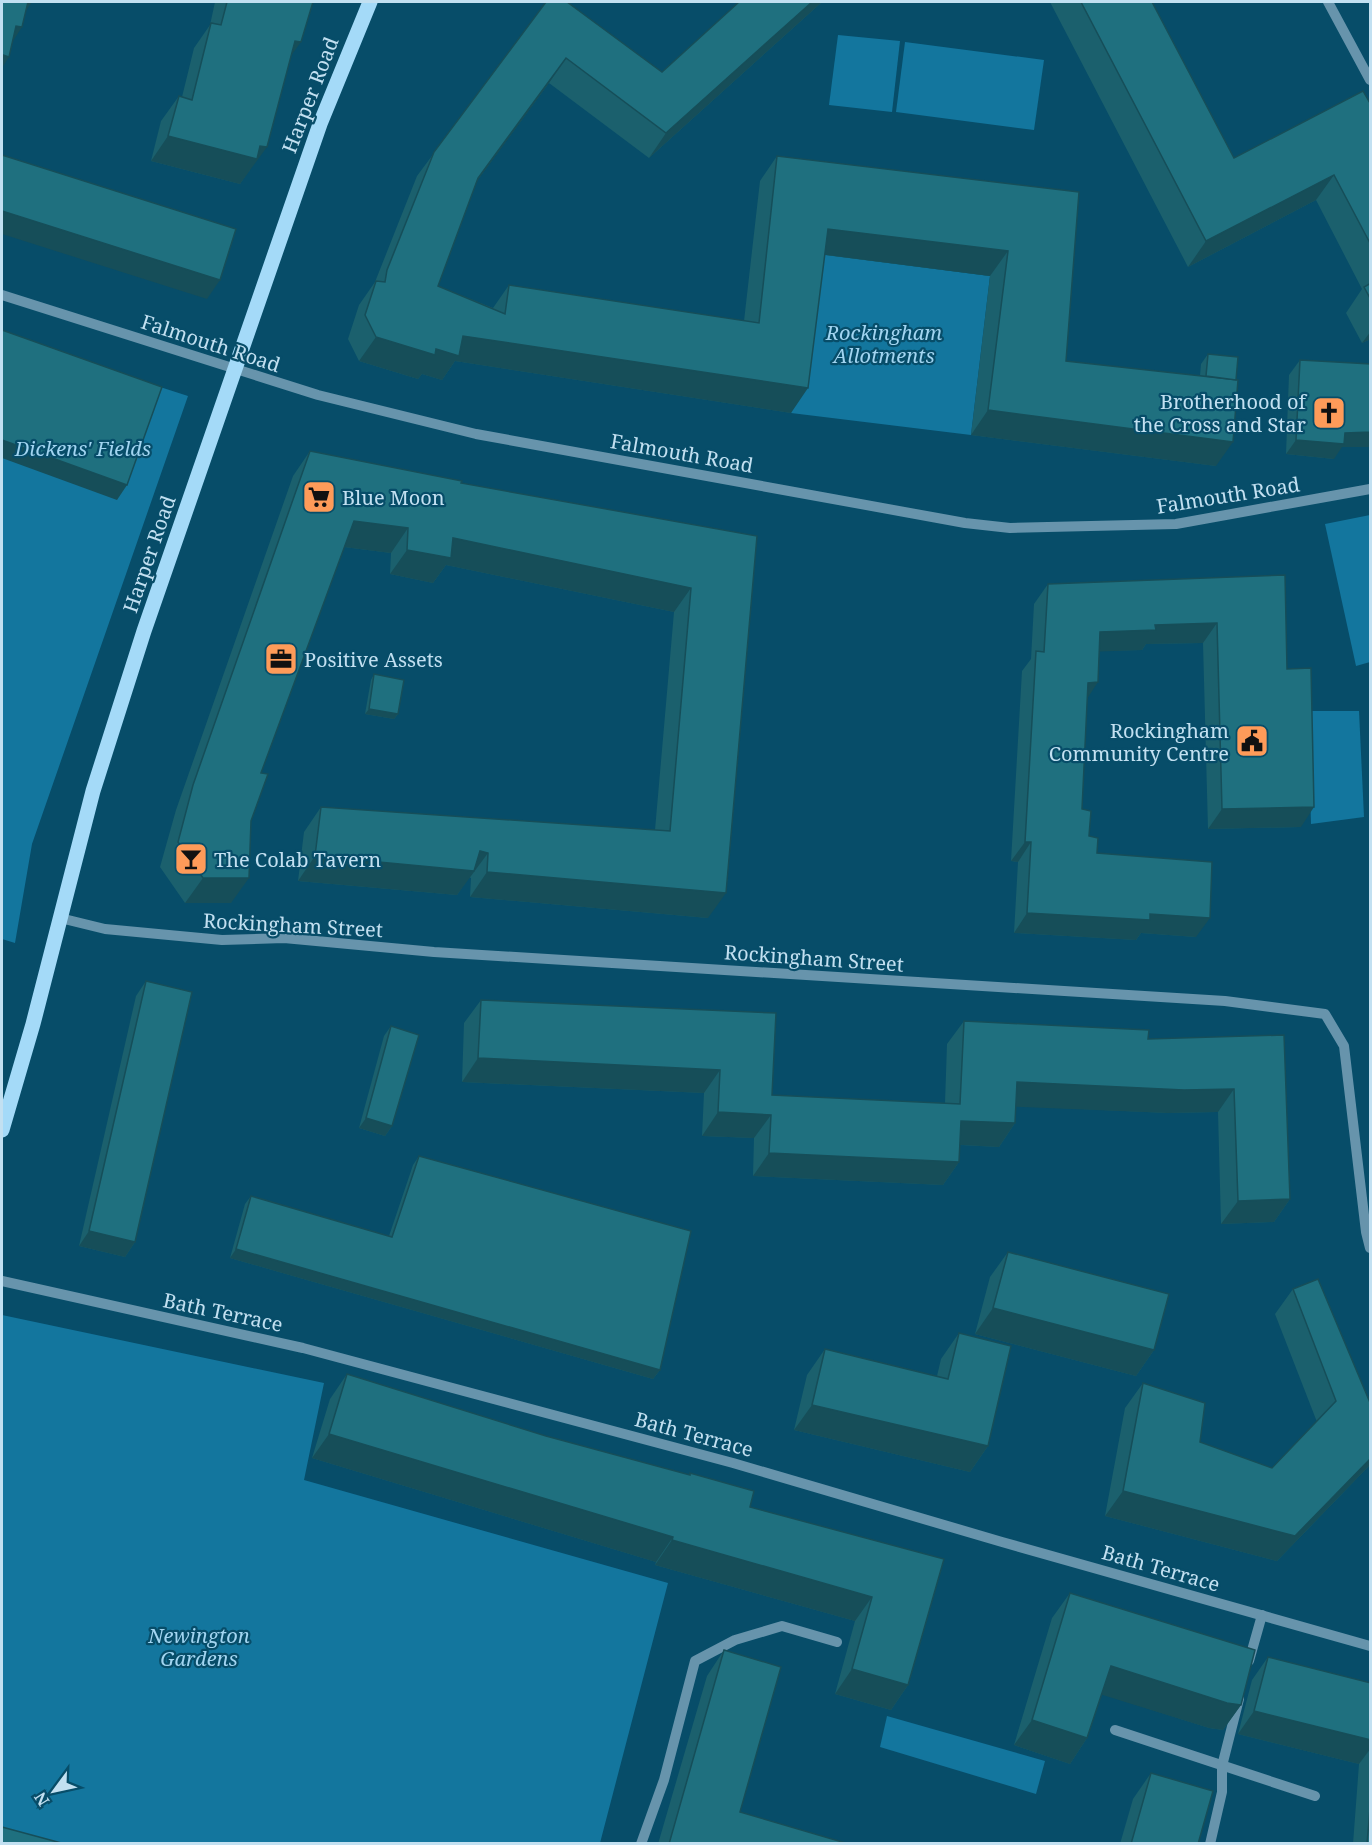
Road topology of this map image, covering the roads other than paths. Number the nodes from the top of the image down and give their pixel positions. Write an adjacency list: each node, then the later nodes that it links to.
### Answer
1 (370, 2): 5 (main road, Harper Road)
2 (1328, 2): 3 (street)
3 (1371, 80)
4 (2, 295): 5 (street, Falmouth Road)
5 (236, 370): 6 (street, Falmouth Road); 7 (main road, Harper Road)
6 (1371, 489)
7 (60, 918): 8 (main road, Harper Road); 9 (street, Rockingham Street)
8 (2, 1130)
9 (1368, 1231): 10 (street, Rockingham Street)
10 (1371, 1248)
11 (2, 1281): 12 (street, Bath Terrace)
12 (1262, 1616): 14 (street, Bath Terrace); 15 (street)
13 (837, 1642): 20 (street)
14 (1371, 1646)
15 (1247, 1666)
16 (1242, 1689): 18 (street)
17 (1115, 1730): 18 (street)
18 (1222, 1766): 19 (street); 21 (street)
19 (1315, 1796)
20 (641, 1844)
21 (1210, 1844)

